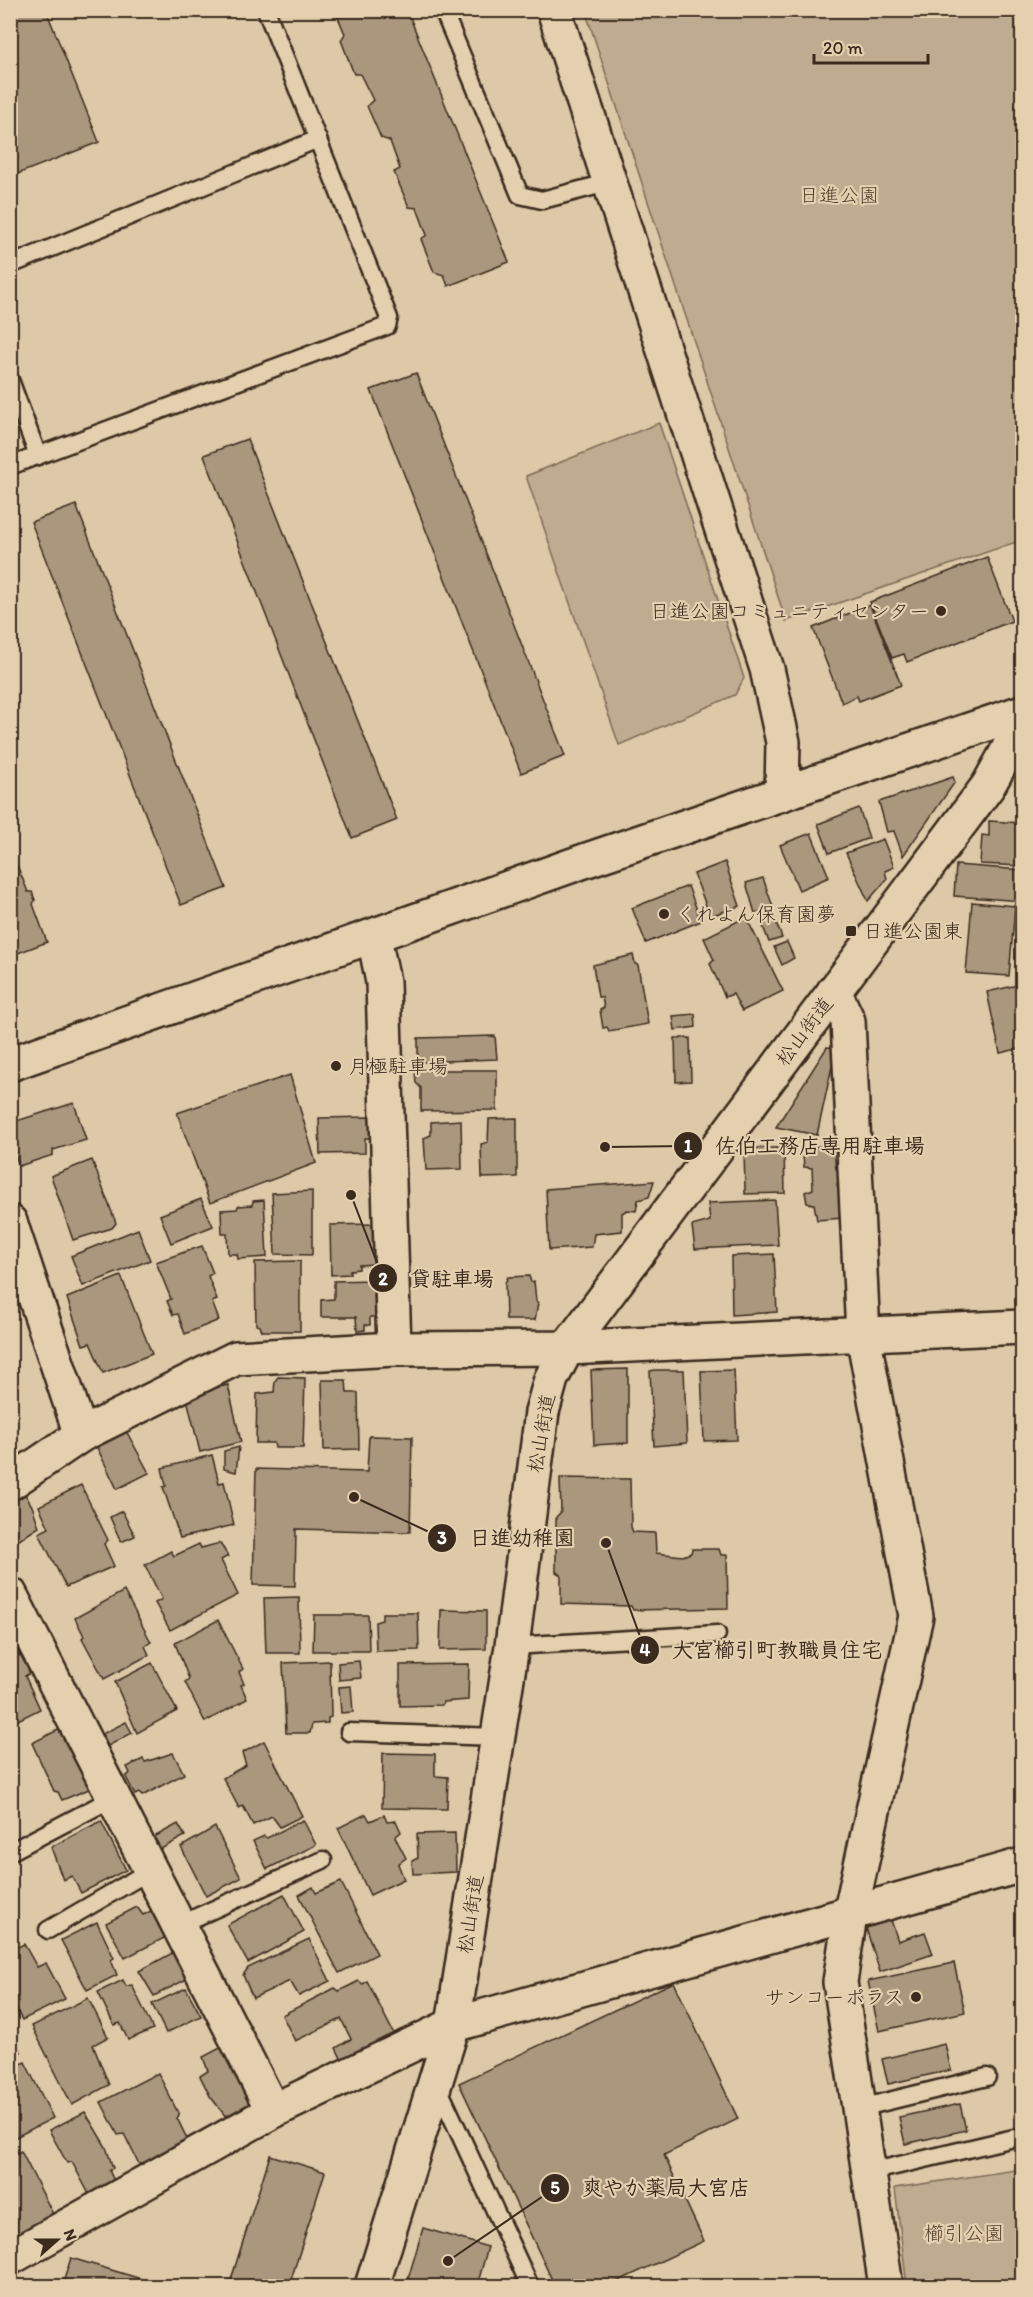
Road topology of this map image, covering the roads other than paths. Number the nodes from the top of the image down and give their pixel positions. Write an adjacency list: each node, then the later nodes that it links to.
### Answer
1 (266, 10): 4 (lane)
2 (443, 10): 5 (lane)
3 (554, 10): 5 (street)
4 (318, 140): 6 (lane); 8 (lane)
5 (611, 182): 11 (street)
6 (10, 265)
7 (10, 380): 8 (lane)
8 (38, 456): 9 (lane)
9 (10, 466)
10 (1023, 713): 11 (street); 13 (street, 松山街道)
11 (782, 794): 12 (street)
12 (374, 937): 14 (street); 19 (street)
13 (834, 991): 17 (street); 18 (street, 松山街道)
14 (10, 1064)
15 (10, 1222): 20 (street)
16 (1023, 1327): 17 (street)
17 (863, 1335): 18 (street); 32 (street)
18 (567, 1348): 19 (street); 24 (street, 松山街道)
19 (394, 1349): 20 (street)
20 (81, 1435): 21 (street)
21 (10, 1483)
22 (10, 1594): 27 (street)
23 (717, 1634): 24 (lane)
24 (512, 1646): 26 (street, 松山街道)
25 (349, 1732): 26 (lane)
26 (498, 1737): 35 (street, 松山街道)
27 (113, 1798): 28 (lane); 31 (street)
28 (10, 1852)
29 (323, 1860): 33 (lane)
30 (1023, 1865): 32 (street)
31 (151, 1870): 33 (street); 34 (lane)
32 (850, 1915): 35 (street); 38 (street)
33 (179, 1925): 39 (street)
34 (48, 1930)
35 (453, 2025): 37 (street, 松山街道); 39 (street)
36 (987, 2077): 38 (lane)
37 (436, 2082): 43 (street, 松山街道); 44 (lane)
38 (860, 2108): 41 (street)
39 (273, 2111): 42 (street)
40 (1014, 2138): 41 (lane)
41 (870, 2172): 45 (street)
42 (10, 2258)
43 (372, 2286)
44 (531, 2286)
45 (886, 2286)

